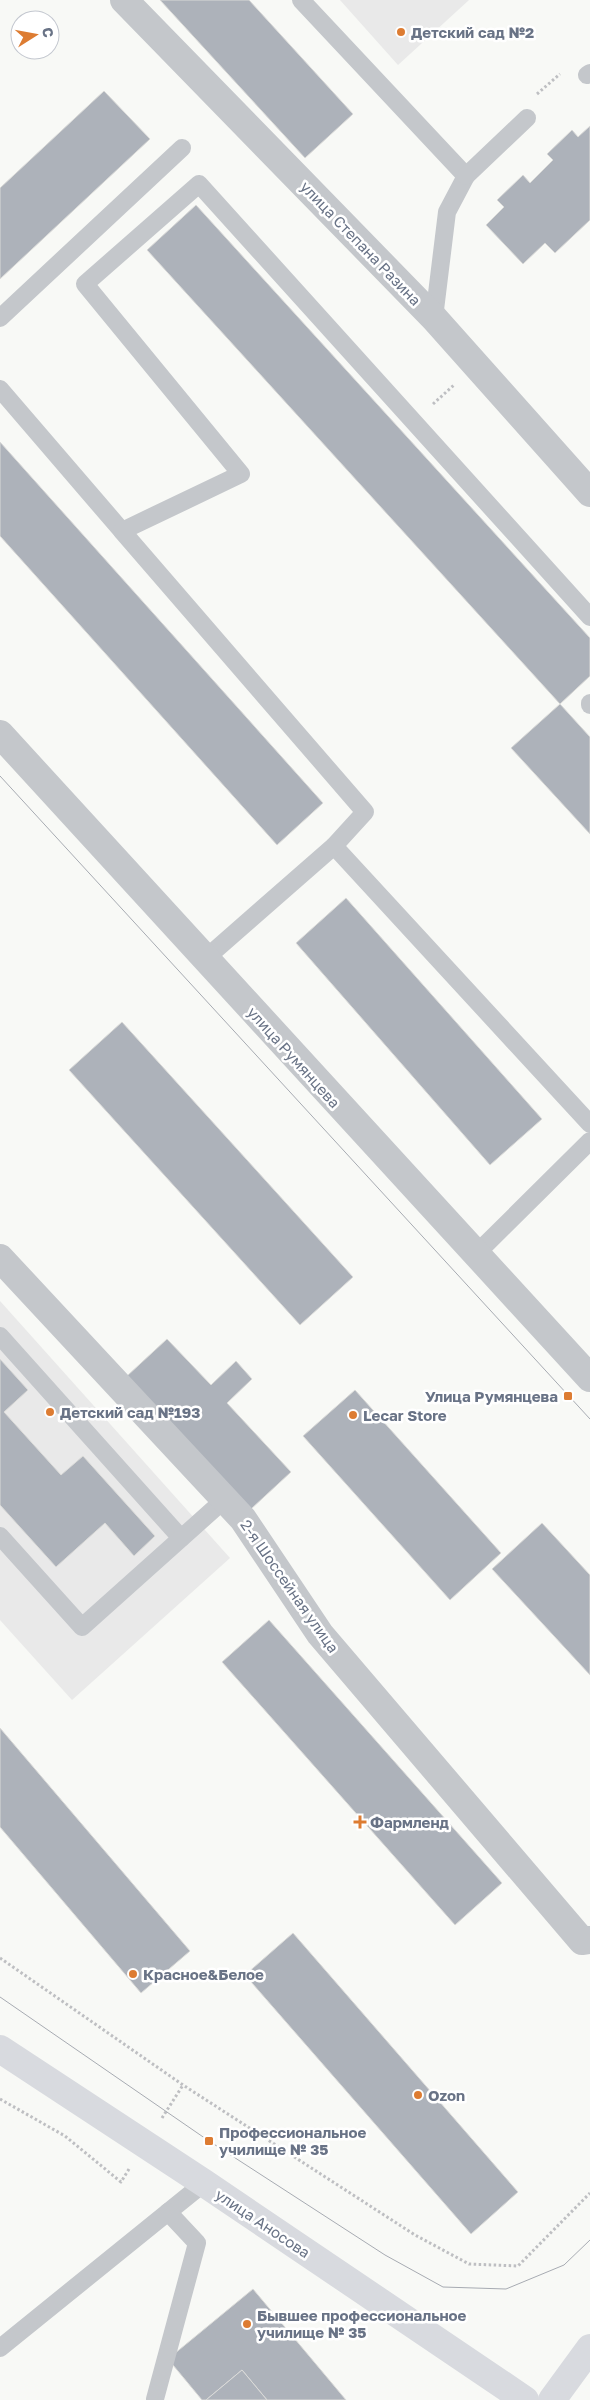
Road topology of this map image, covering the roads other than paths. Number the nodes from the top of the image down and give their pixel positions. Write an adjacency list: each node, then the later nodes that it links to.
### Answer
1 (124, 0): 7 (street, улица Степана Разина)
2 (301, 0): 5 (lane)
3 (527, 118): 5 (lane)
4 (182, 148): 6 (lane)
5 (466, 176): 7 (lane)
6 (0, 318)
7 (434, 318): 9 (street, улица Степана Разина)
8 (0, 389): 10 (lane)
9 (590, 493)
10 (122, 532): 11 (lane); 13 (lane)
11 (590, 617)
12 (0, 734): 14 (street, улица Румянцева)
13 (334, 846): 14 (lane); 15 (lane)
14 (205, 959): 17 (street, улица Румянцева)
15 (590, 1124)
16 (590, 1141): 17 (lane)
17 (475, 1255): 20 (street, улица Румянцева)
18 (0, 1258): 21 (street, 2-я Шоссейная улица)
19 (0, 1336): 23 (lane)
20 (590, 1378)
21 (225, 1500): 23 (lane); 24 (street, 2-я Шоссейная улица)
22 (0, 1536): 23 (lane)
23 (182, 1538)
24 (590, 1940)
25 (0, 2049): 26 (main road, улица Аносова)
26 (204, 2183): 27 (lane); 31 (main road, улица Аносова)
27 (168, 2212): 28 (lane); 30 (lane)
28 (0, 2348)
29 (590, 2348): 32 (main road)
30 (156, 2399)
31 (524, 2400)
32 (552, 2400)

